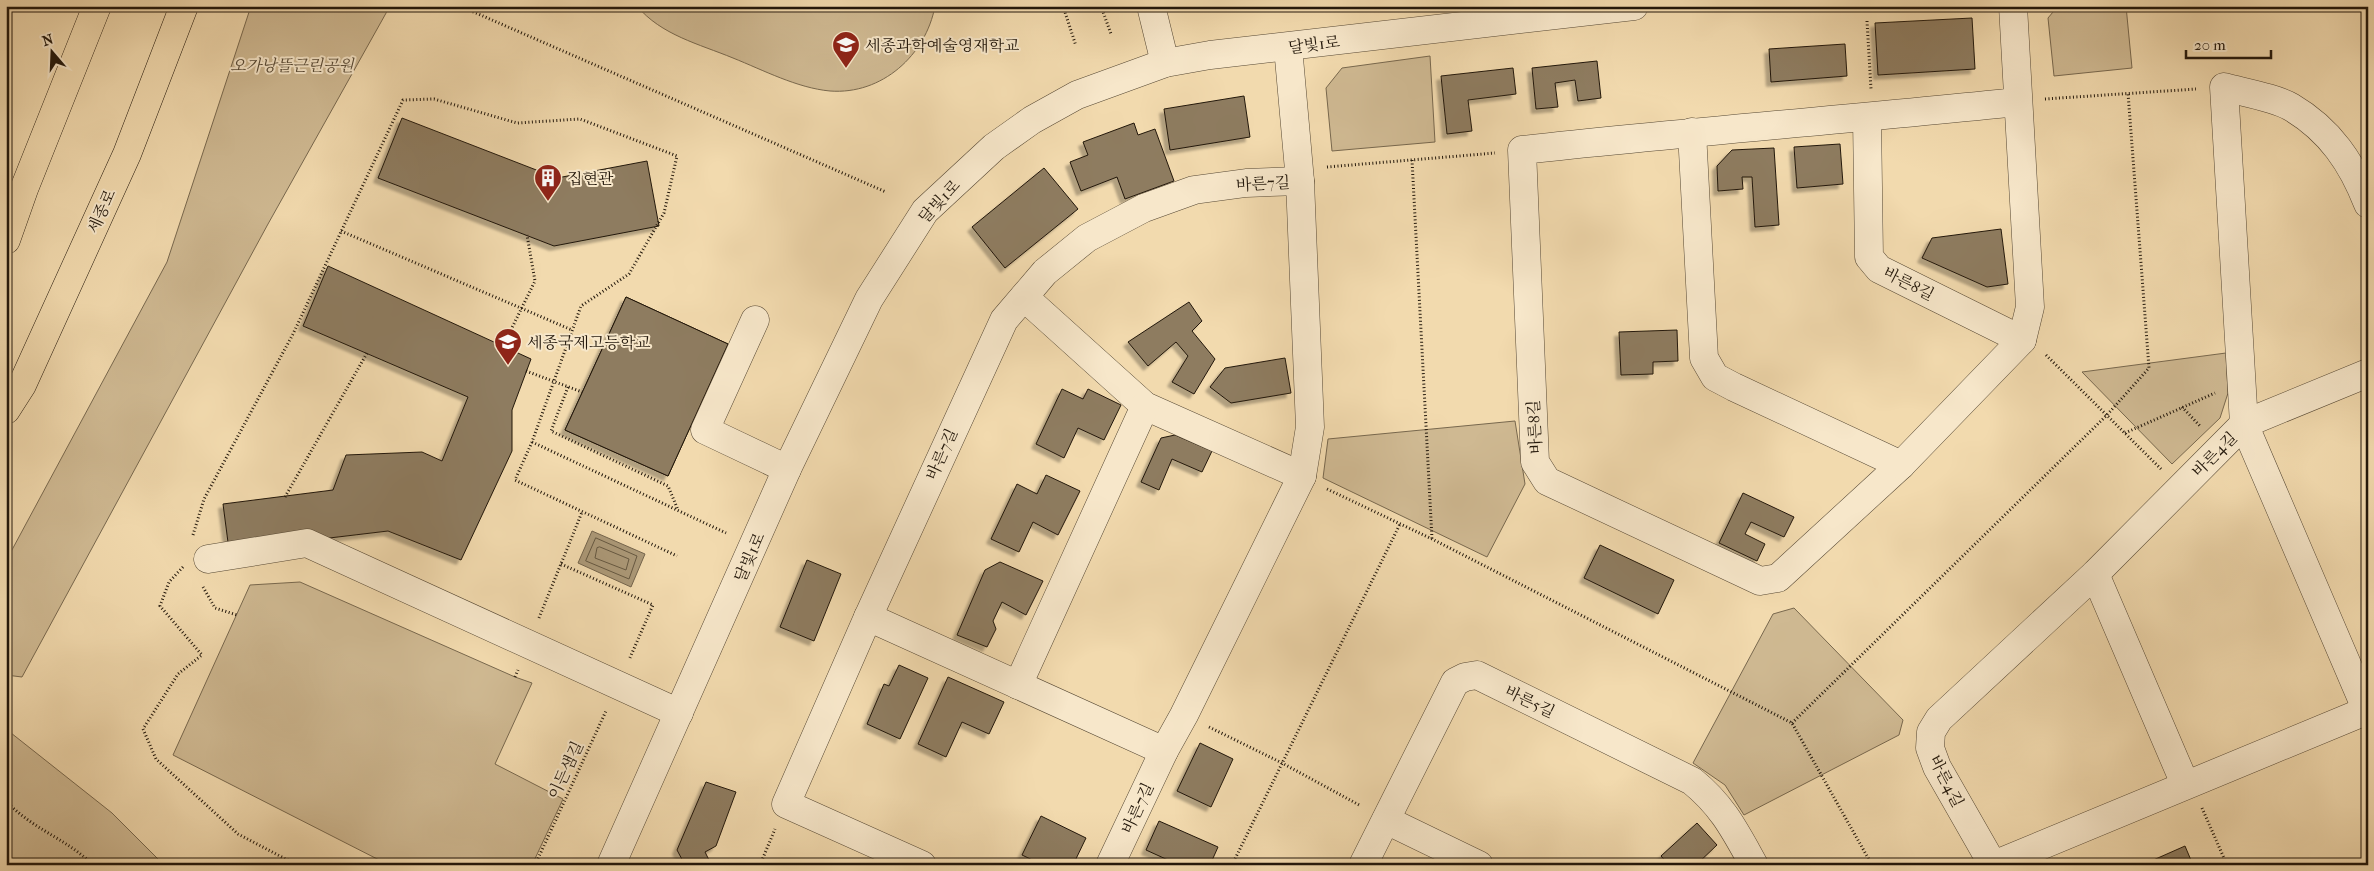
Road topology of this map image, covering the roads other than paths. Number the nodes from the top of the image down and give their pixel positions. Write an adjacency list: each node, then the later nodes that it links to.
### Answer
1 (97, 6): 12 (highway)
2 (184, 6): 20 (highway, 세종로)
3 (1151, 6): 7 (street)
4 (1634, 6): 6 (street, 달빛1로)
5 (2013, 6): 8 (street)
6 (1288, 47): 7 (street, 달빛1로); 11 (street)
7 (1165, 64): 26 (street, 달빛1로)
8 (2017, 102): 9 (street); 18 (street)
9 (1869, 106): 10 (street); 18 (street, 바른8길)
10 (1692, 132): 25 (street); 25 (street, 바른8길)
11 (1300, 175): 16 (street, 바른7길); 27 (street, 바른7길)
12 (24, 189): 14 (highway); 15 (highway)
13 (2368, 204): 24 (street, 바른4길)
14 (6, 222)
15 (6, 240)
16 (1024, 297): 21 (street); 30 (street, 바른7길)
17 (755, 320): 26 (street)
18 (2022, 340): 25 (street, 바른8길)
19 (2368, 373): 24 (street)
20 (22, 385): 22 (highway, 세종로); 23 (highway)
21 (1145, 406): 27 (street); 31 (street)
22 (6, 410)
23 (6, 416)
24 (2244, 424): 29 (street, 바른4길); 32 (street)
25 (1901, 465)
26 (788, 469): 33 (street, 달빛1로)
27 (1302, 476): 34 (street, 바른7길)
28 (195, 554): 33 (street)
29 (2094, 574): 35 (street); 43 (street, 바른4길)
30 (868, 617): 31 (street); 38 (street, 바른7길)
31 (1018, 685): 34 (street)
32 (2368, 711): 35 (street, 바른4길)
33 (679, 713): 37 (street, 달빛1로)
34 (1164, 751): 39 (street, 바른7길)
35 (2193, 794): 43 (street, 바른4길)
36 (1386, 820): 40 (street, 바른5길); 41 (street); 42 (street, 바른5길)
37 (611, 865)
38 (922, 865)
39 (1110, 865)
40 (1363, 865)
41 (1479, 865)
42 (1754, 865)
43 (1993, 865)

